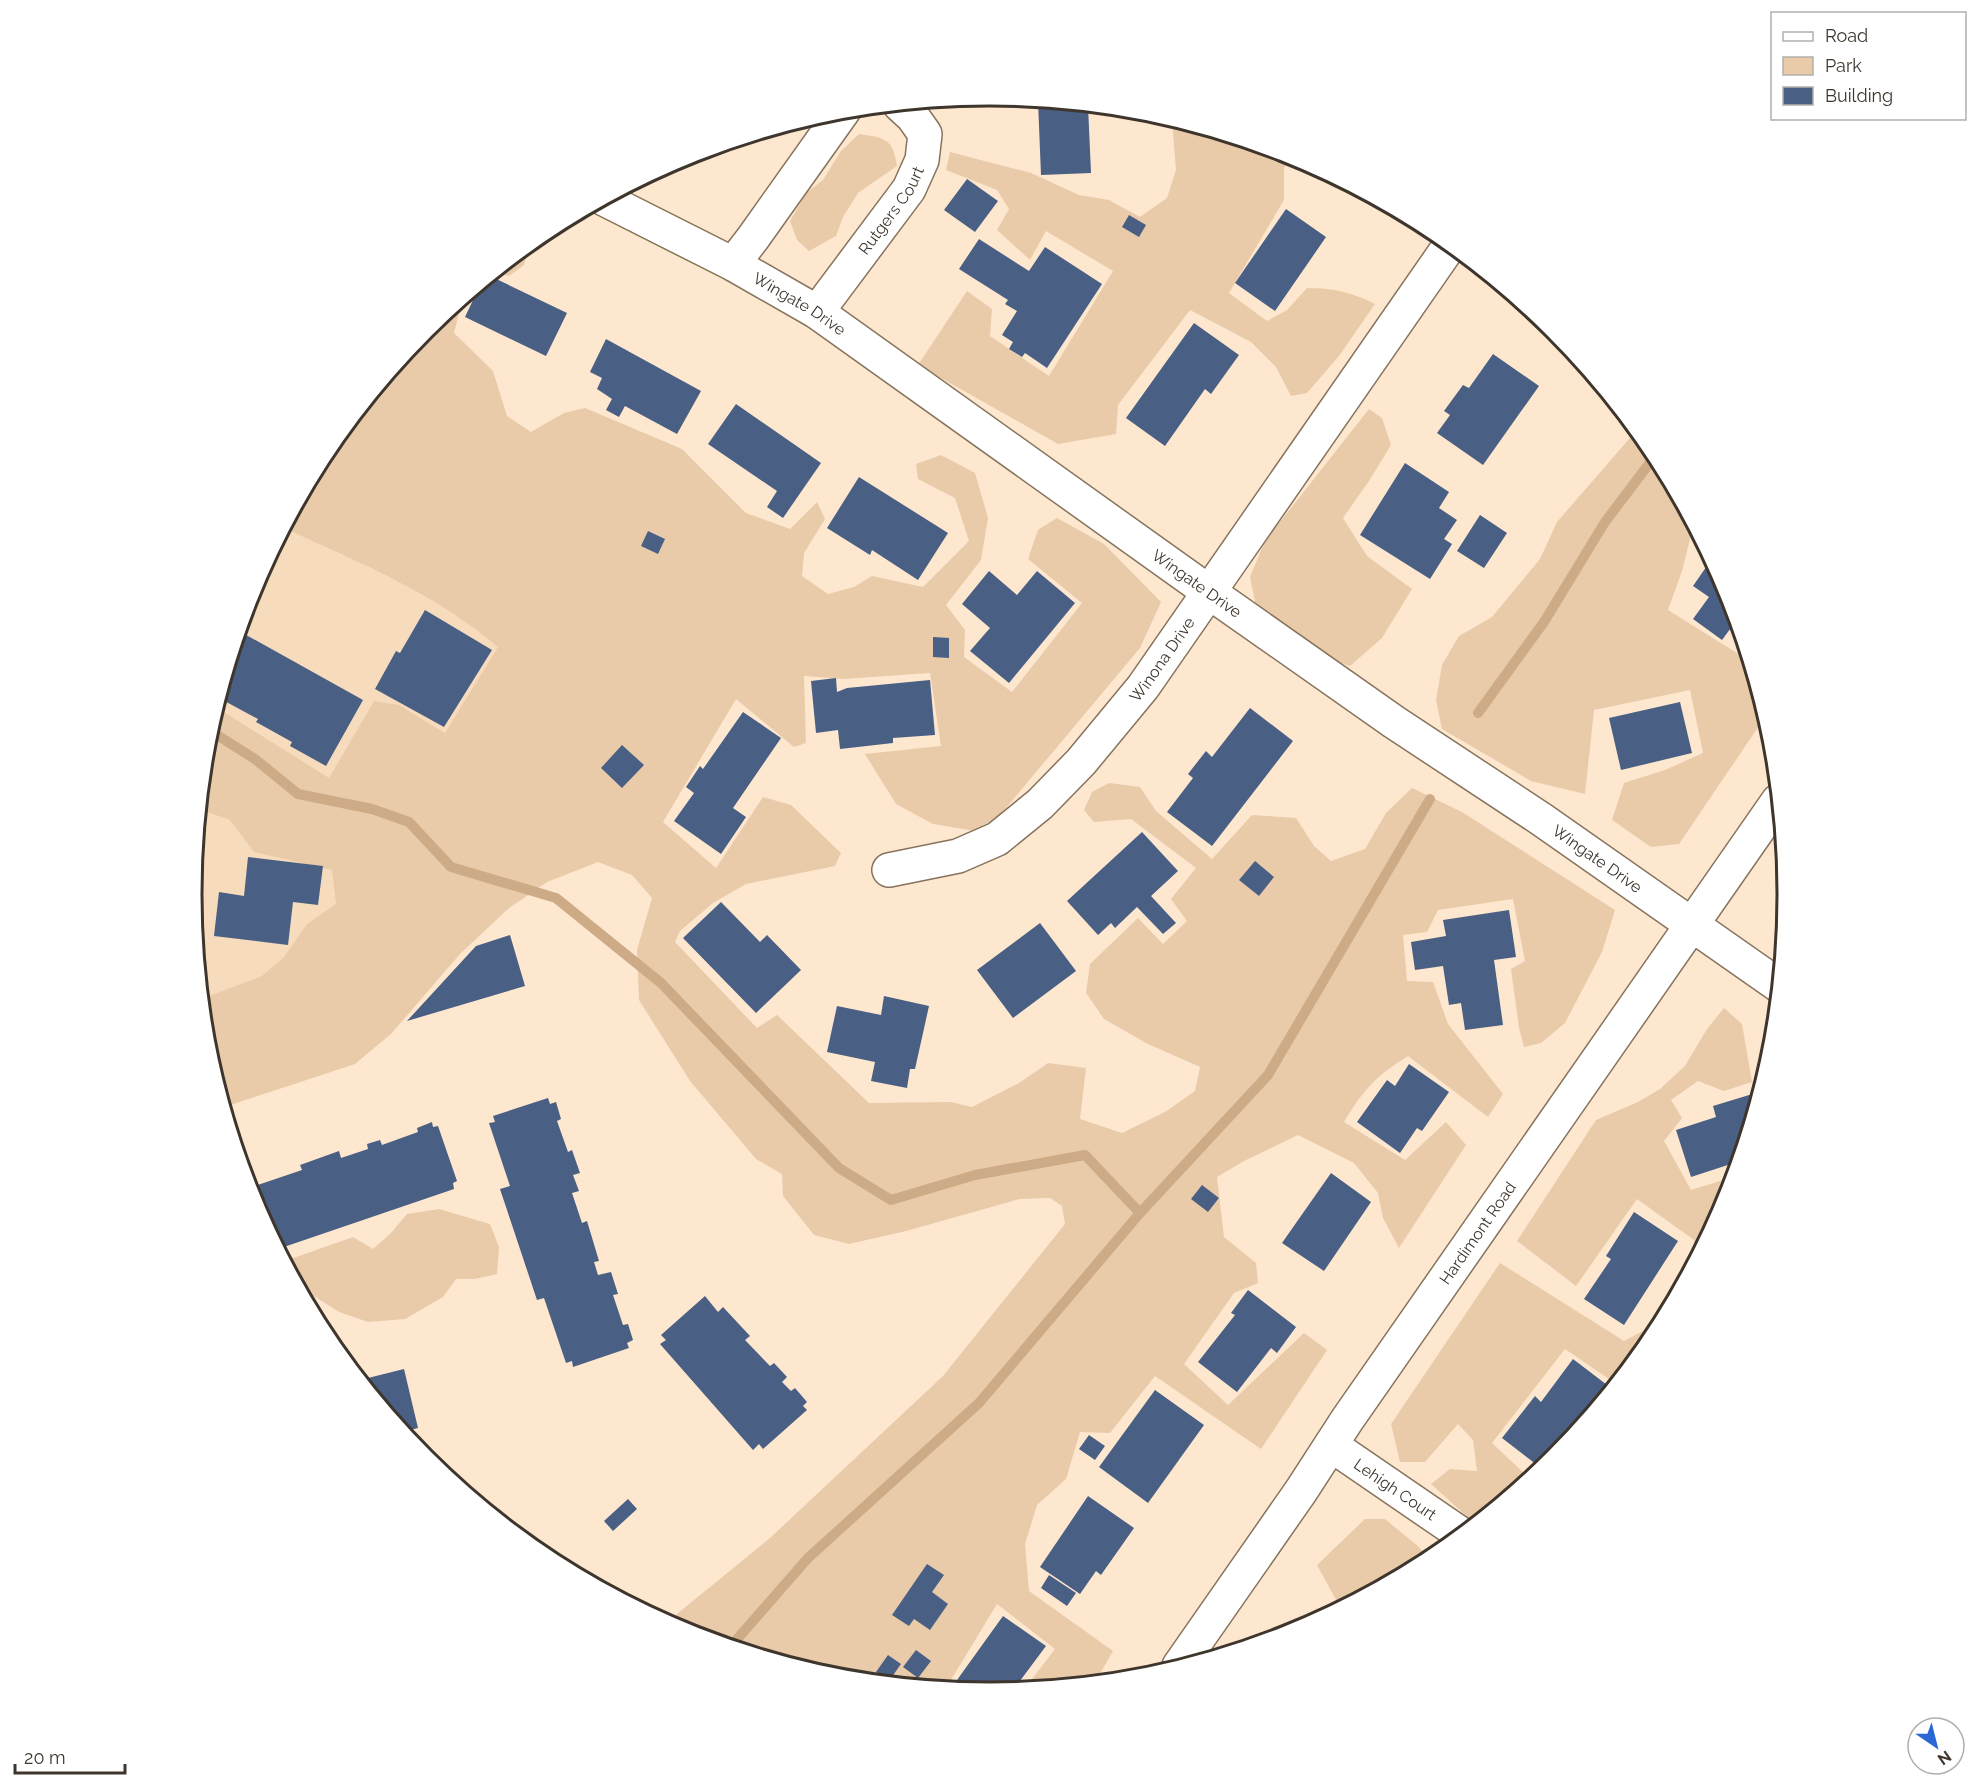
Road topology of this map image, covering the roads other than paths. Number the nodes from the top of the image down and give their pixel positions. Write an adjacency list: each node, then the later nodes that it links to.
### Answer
1 (906, 111): 6 (street, Rutgers Court)
2 (836, 122): 5 (street)
3 (612, 203): 5 (street, Wingate Drive)
4 (1445, 252): 7 (street, Winona Drive)
5 (733, 264): 6 (street, Wingate Drive)
6 (818, 312): 7 (street, Wingate Drive)
7 (1209, 592): 9 (street, Winona Drive); 10 (street, Wingate Drive)
8 (1772, 810): 10 (street, Hardimont Road)
9 (889, 870)
10 (1692, 925): 11 (street, Wingate Drive); 12 (street, Hardimont Road)
11 (1772, 981)
12 (1331, 1445): 13 (street, Lehigh Court); 14 (street, Hardimont Road)
13 (1454, 1529)
14 (1186, 1657)

